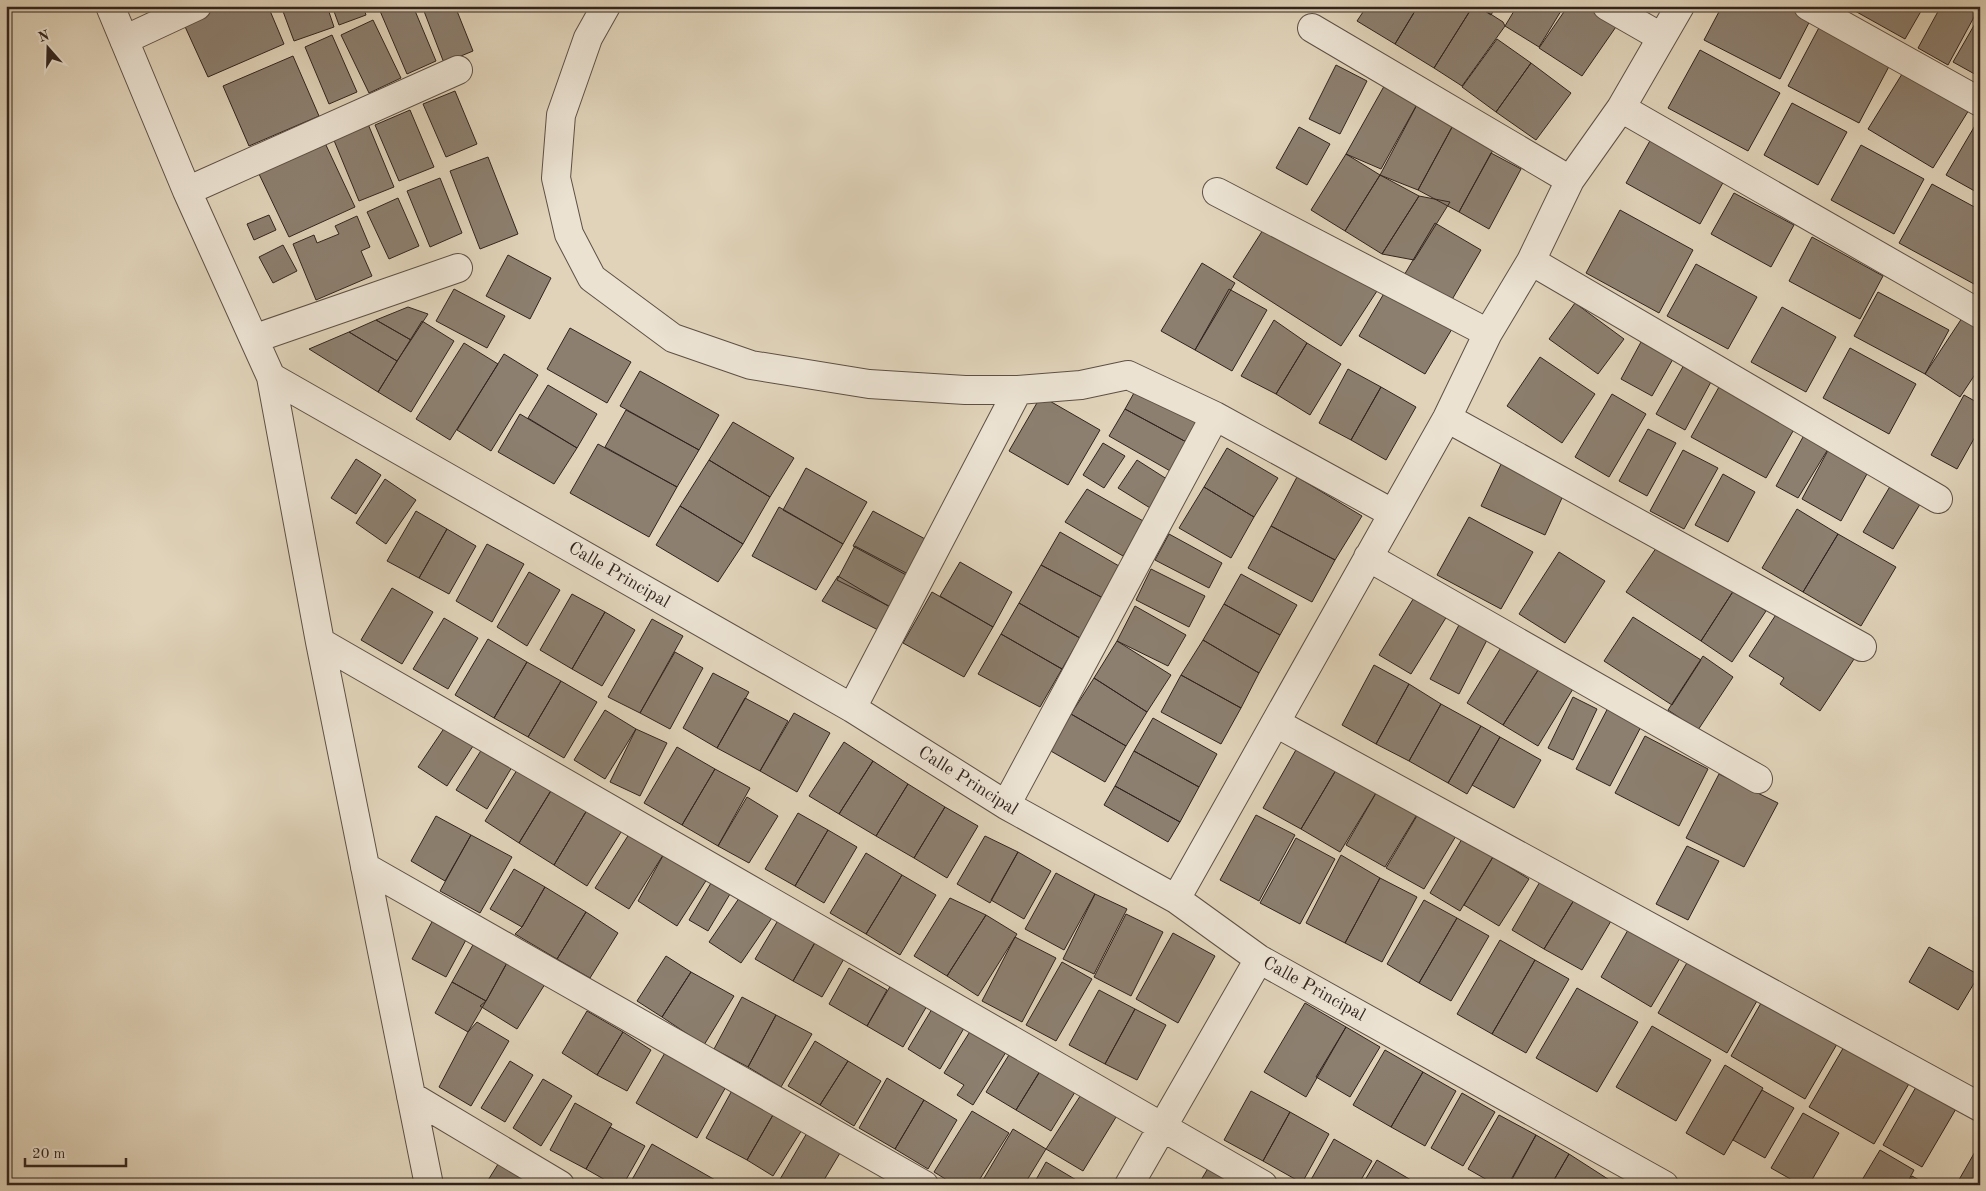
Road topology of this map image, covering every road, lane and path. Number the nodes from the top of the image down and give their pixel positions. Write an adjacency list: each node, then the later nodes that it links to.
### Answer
1 (110, 6): 9 (street)
2 (197, 6): 9 (street)
3 (606, 6): 22 (street)
4 (1607, 6): 8 (street)
5 (1680, 6): 8 (street)
6 (1808, 6): 11 (street)
7 (1312, 28): 13 (street)
8 (1660, 37): 12 (street)
9 (124, 40): 14 (street)
10 (458, 70): 14 (street)
11 (1980, 102)
12 (1621, 108): 13 (street); 18 (street)
13 (1570, 180): 16 (street)
14 (187, 191): 20 (street)
15 (1217, 192): 19 (street)
16 (1531, 261): 19 (street); 25 (street)
17 (458, 268): 20 (street)
18 (1980, 314)
19 (1488, 333): 24 (street)
20 (256, 338): 21 (street)
21 (271, 377): 28 (street); 30 (street, Calle Principal)
22 (1018, 390): 23 (street); 30 (street)
23 (1214, 416): 26 (street); 33 (street)
24 (1446, 418): 26 (street); 29 (street)
25 (1938, 499)
26 (1392, 513): 27 (street)
27 (1368, 558): 31 (street); 32 (street)
28 (320, 642): 34 (street); 39 (street)
29 (1862, 647)
30 (852, 708): 33 (street, Calle Principal)
31 (1276, 723): 35 (street); 38 (street)
32 (1758, 779)
33 (1006, 805): 35 (street, Calle Principal)
34 (366, 867): 37 (street); 42 (street)
35 (1176, 900): 36 (street, Calle Principal)
36 (1260, 959): 39 (street); 45 (street, Calle Principal)
37 (412, 1096): 40 (street); 41 (street)
38 (1980, 1107)
39 (1162, 1128): 43 (street); 44 (street)
40 (429, 1185)
41 (560, 1185)
42 (924, 1185)
43 (1129, 1185)
44 (1263, 1185)
45 (1664, 1185)

